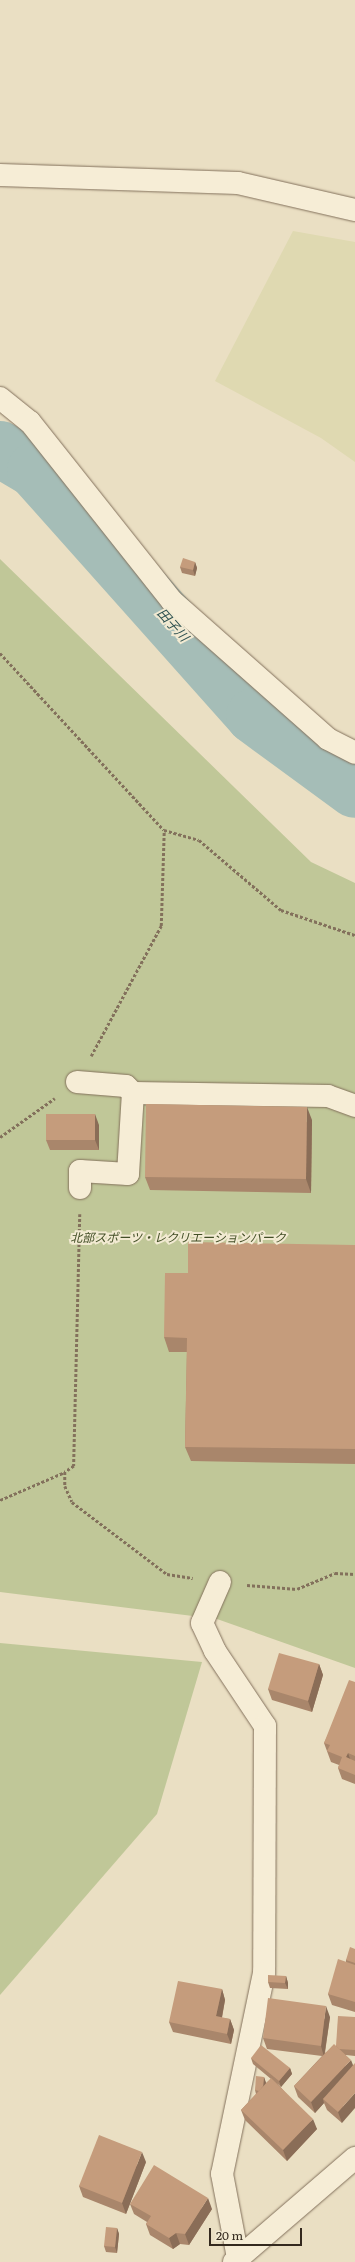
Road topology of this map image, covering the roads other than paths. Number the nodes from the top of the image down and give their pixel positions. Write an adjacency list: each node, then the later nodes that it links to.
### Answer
1 (0, 176): 2 (street)
2 (355, 210)
3 (0, 398): 4 (street)
4 (355, 753)
5 (77, 1082): 6 (street)
6 (133, 1093): 7 (street); 8 (street)
7 (355, 1106)
8 (80, 1188)
9 (220, 1582): 11 (street)
10 (355, 2158): 11 (street)
11 (236, 2260)

